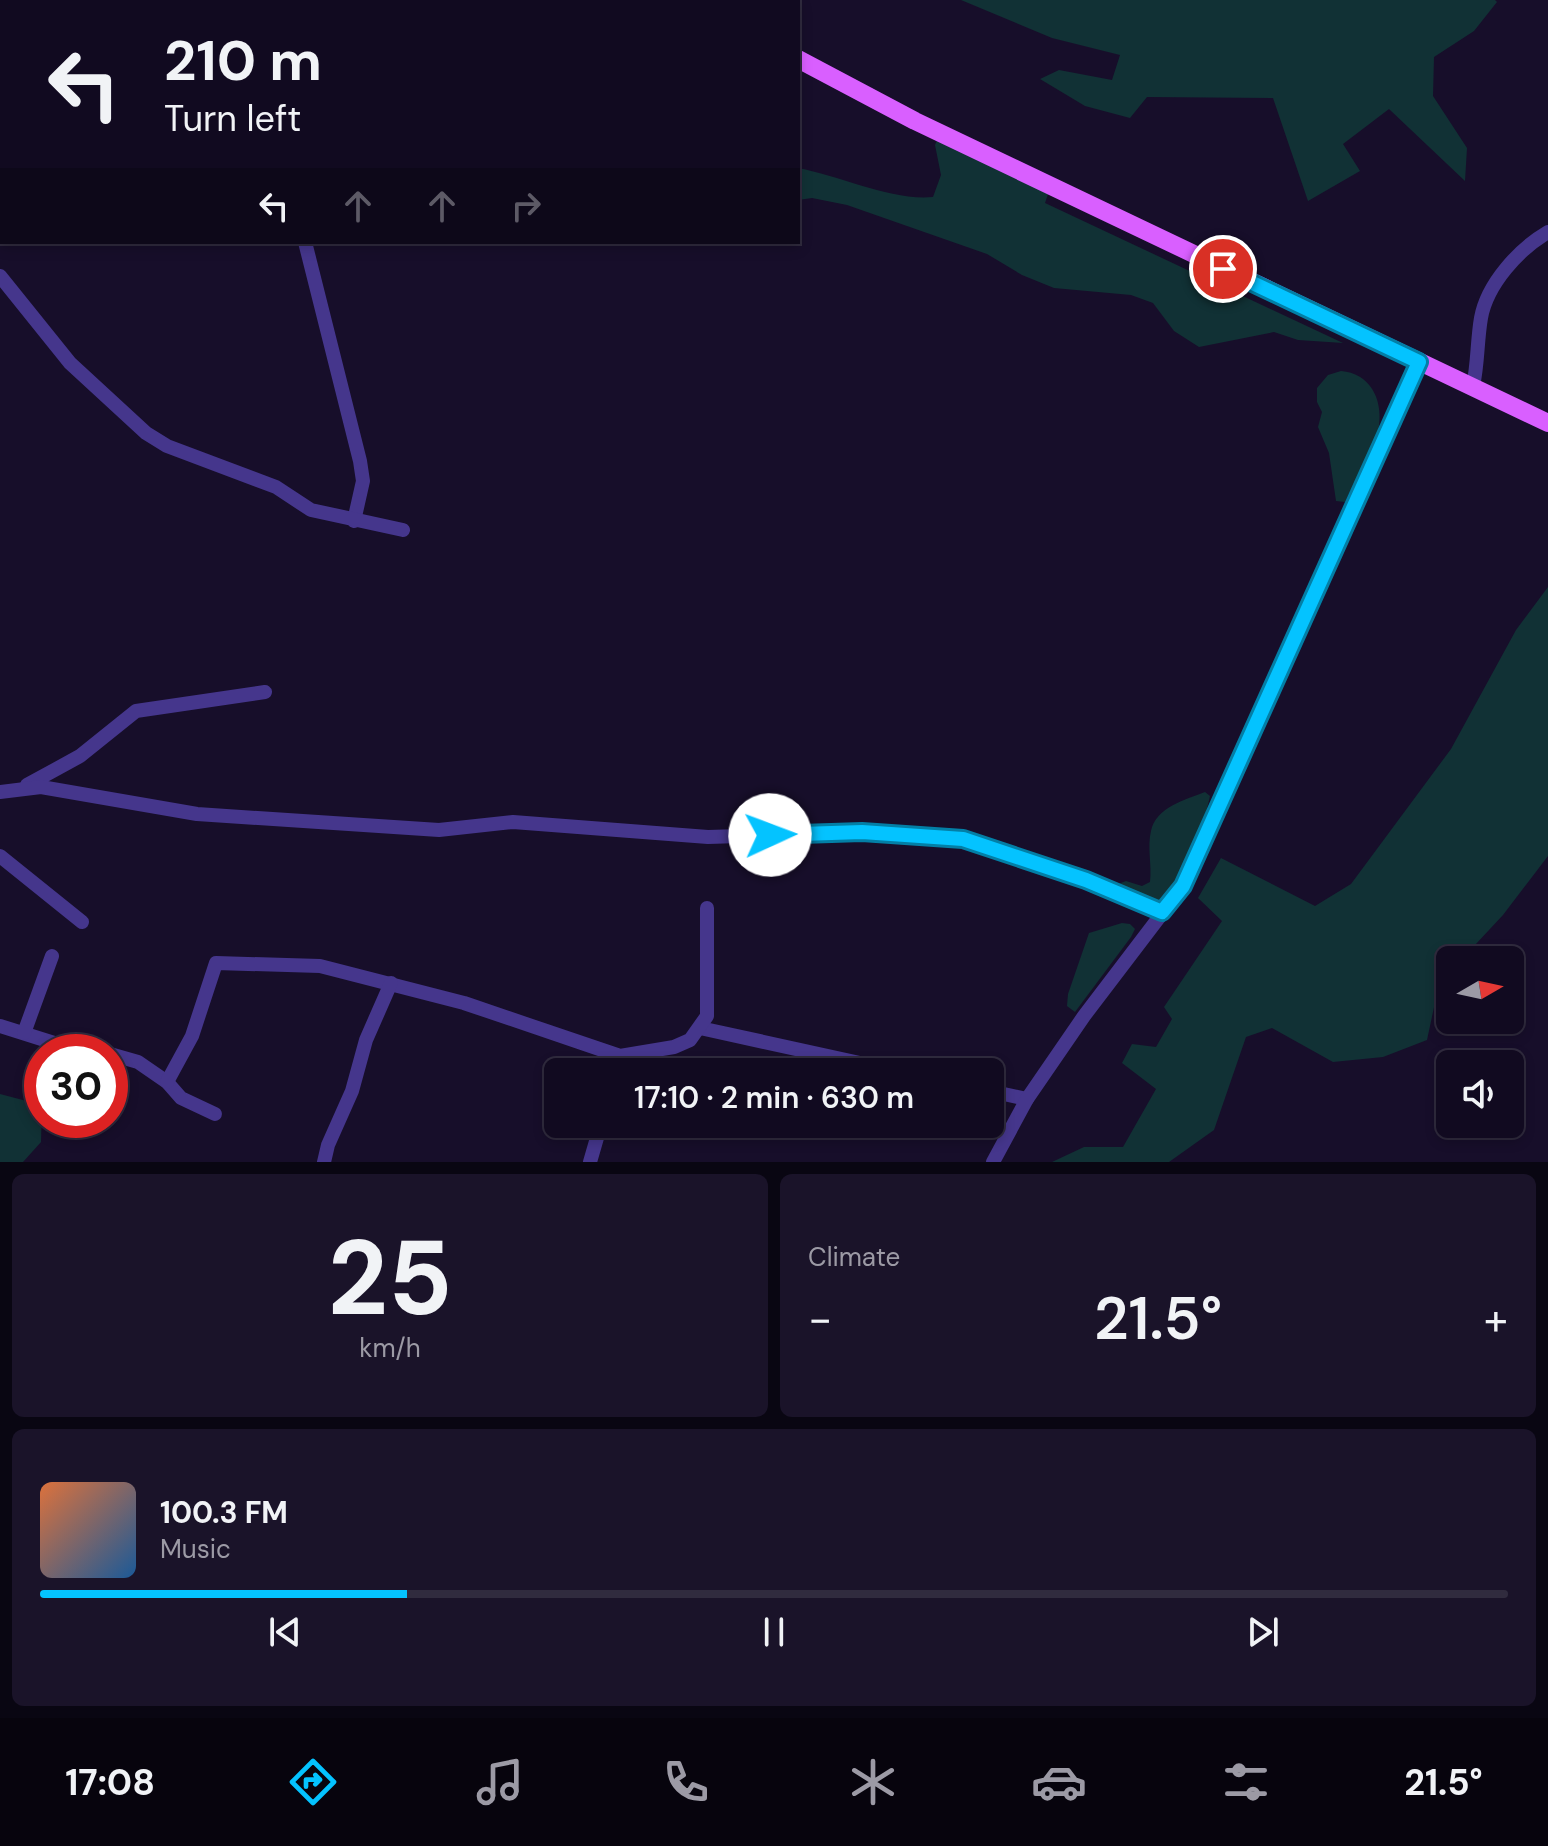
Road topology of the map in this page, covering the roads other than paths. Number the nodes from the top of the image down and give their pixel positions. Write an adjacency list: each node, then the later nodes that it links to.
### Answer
1 (800, 60): 5 (main road)
2 (1548, 232): 6 (street)
3 (306, 244): 8 (street)
4 (0, 276): 8 (street)
5 (1419, 362): 6 (main road); 15 (street)
6 (1473, 386): 7 (main road)
7 (1548, 423)
8 (354, 521): 9 (street)
9 (403, 530)
10 (265, 692): 11 (street)
11 (19, 789): 12 (street); 15 (street)
12 (0, 792)
13 (0, 856): 16 (street)
14 (707, 908): 20 (street)
15 (1162, 912): 28 (street)
16 (82, 922)
17 (52, 956): 21 (street)
18 (391, 983): 23 (street); 26 (street); 31 (street)
19 (0, 1026): 21 (street)
20 (700, 1028): 23 (street); 24 (street)
21 (24, 1033): 22 (street)
22 (27, 1034)
23 (620, 1056)
24 (837, 1058)
25 (128, 1059): 26 (street)
26 (167, 1082): 29 (street)
27 (1004, 1094): 28 (street)
28 (1027, 1099): 33 (street)
29 (215, 1114)
30 (597, 1138): 32 (street)
31 (324, 1162)
32 (590, 1162)
33 (993, 1162)

